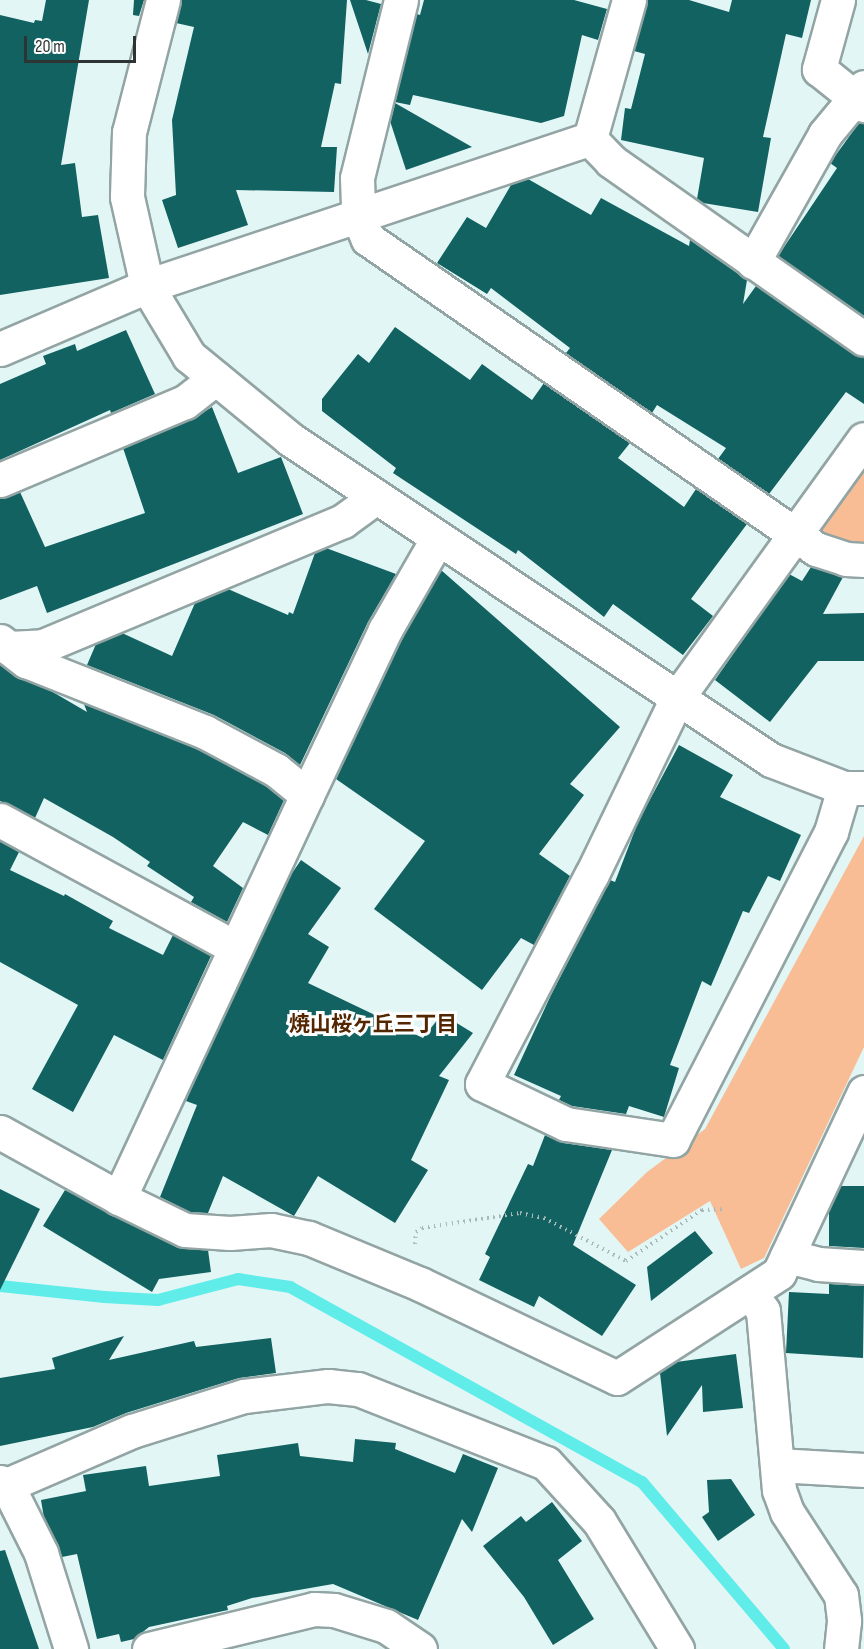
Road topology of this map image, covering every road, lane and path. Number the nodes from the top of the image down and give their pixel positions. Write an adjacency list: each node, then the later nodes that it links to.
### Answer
1 (163, 0): 9 (street)
2 (401, 0): 7 (street)
3 (629, 0): 6 (street)
4 (837, 0): 5 (street)
5 (861, 97): 8 (street)
6 (590, 139): 7 (street); 8 (street)
7 (358, 216): 9 (street); 16 (street)
8 (753, 262): 10 (street)
9 (147, 286): 11 (street); 12 (street)
10 (864, 339)
11 (0, 349)
12 (216, 378): 14 (street); 15 (street)
13 (864, 439): 16 (street)
14 (0, 480)
15 (376, 497): 17 (street); 19 (street)
16 (795, 535): 18 (street); 20 (street)
17 (438, 538): 20 (street); 22 (street)
18 (864, 560)
19 (5, 644): 22 (street)
20 (677, 698): 21 (street); 21 (street)
21 (854, 788)
22 (307, 795): 24 (street)
23 (0, 820): 24 (street)
24 (236, 948): 27 (street)
25 (864, 1092): 29 (street)
26 (0, 1132): 27 (street)
27 (118, 1198): 31 (street)
28 (723, 1209): 31 (path)
29 (787, 1256): 30 (street); 32 (street)
30 (864, 1267)
31 (420, 1284): 32 (street)
32 (750, 1293): 33 (street)
33 (777, 1465): 34 (street); 40 (street)
34 (864, 1470)
35 (3, 1484): 36 (street); 39 (street)
36 (71, 1649)
37 (149, 1649): 38 (street)
38 (420, 1649)
39 (677, 1649)
40 (841, 1649)

